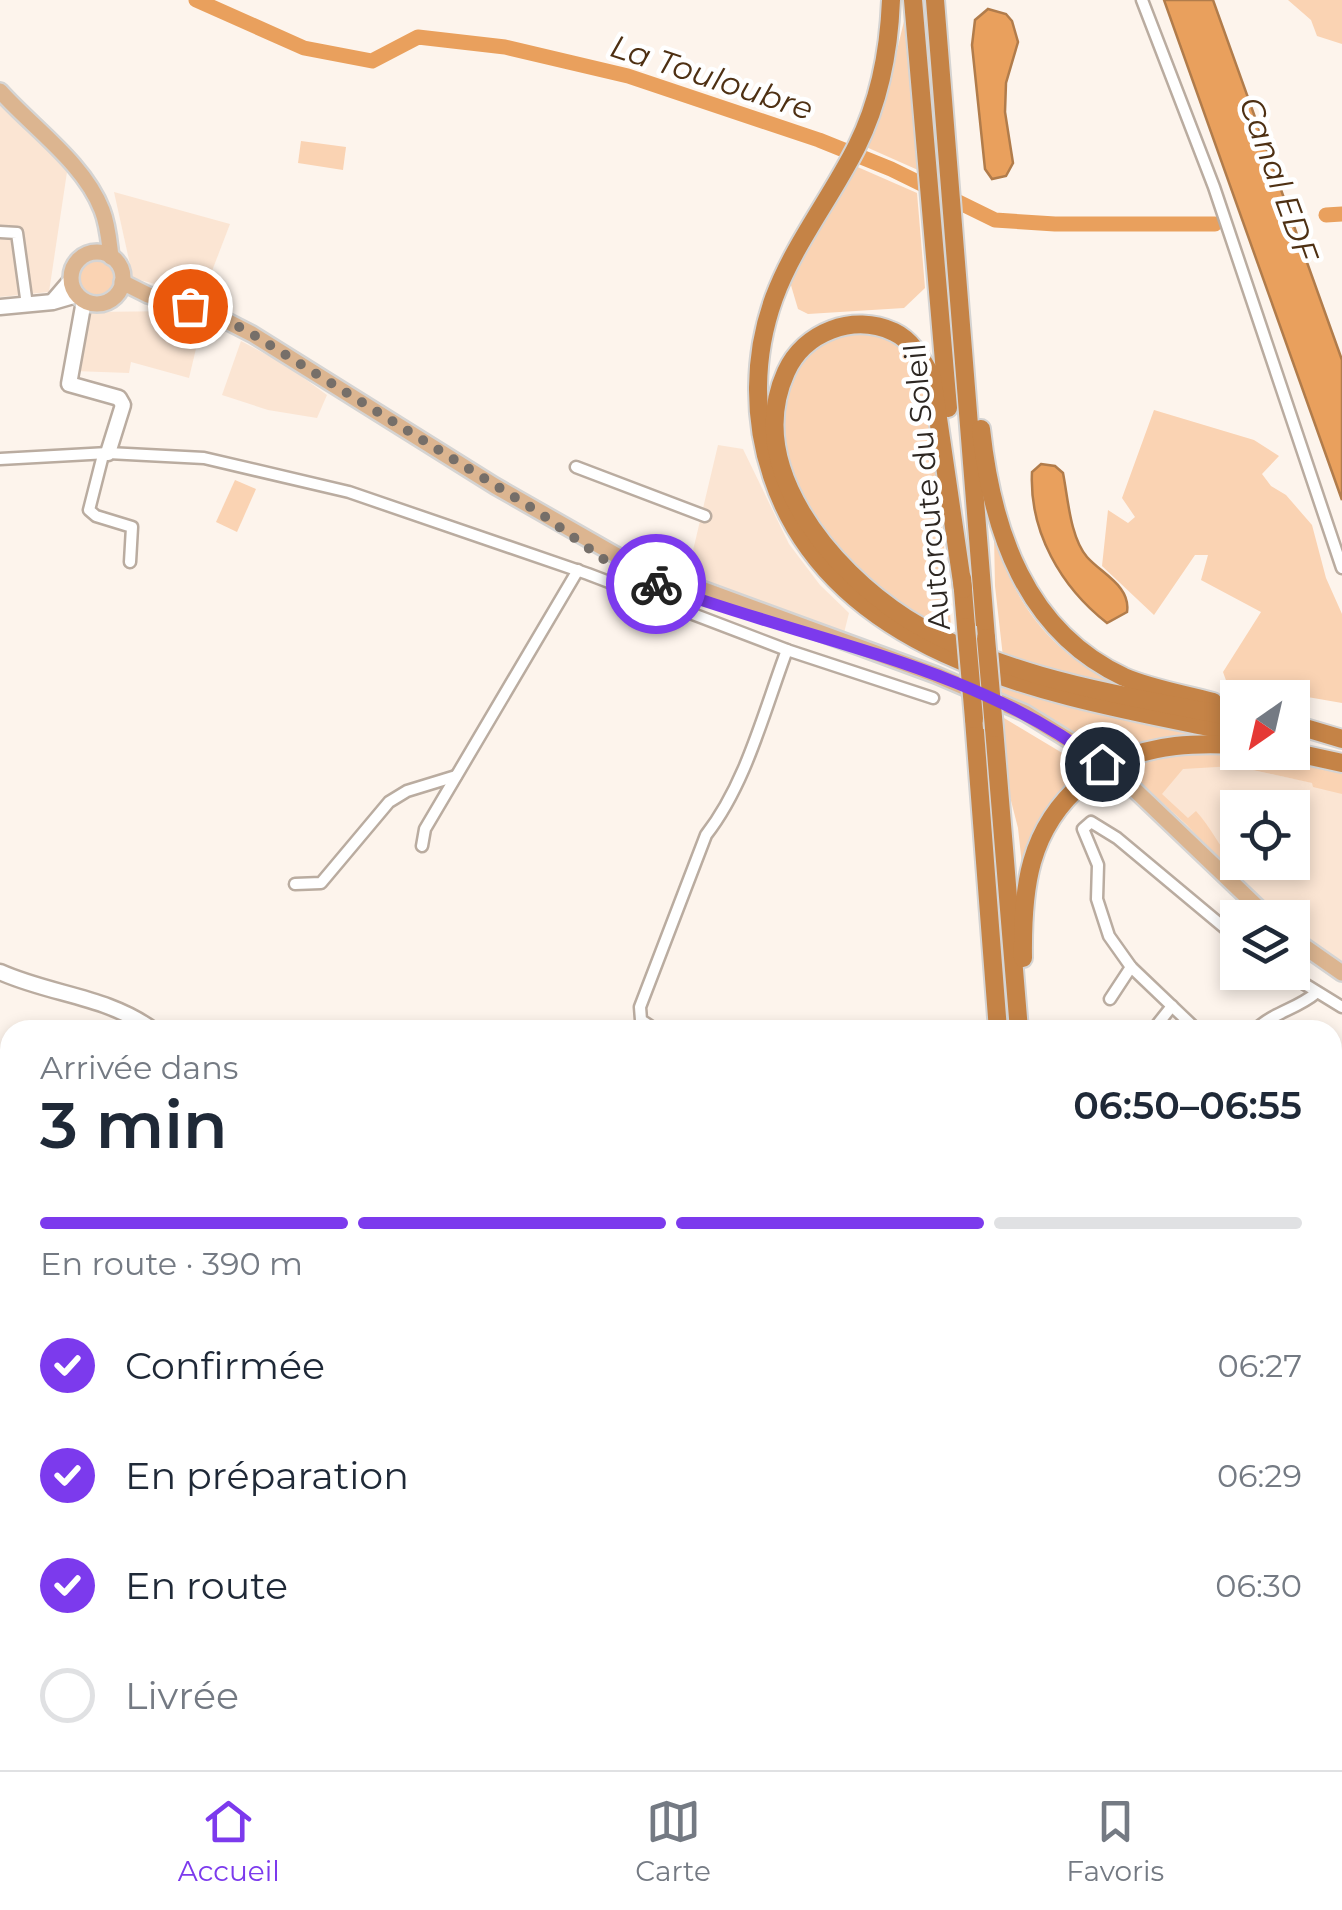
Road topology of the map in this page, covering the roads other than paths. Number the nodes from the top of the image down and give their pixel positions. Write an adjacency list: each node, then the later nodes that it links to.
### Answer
1 (891, 0): 28 (highway)
2 (913, 0): 21 (highway, Autoroute du Soleil)
3 (935, 0): 6 (highway, Autoroute du Soleil)
4 (1142, 0): 19 (street)
5 (0, 90): 8 (main road)
6 (952, 216): 26 (highway); 59 (highway, Autoroute du Soleil, bridge)
7 (0, 232): 11 (street)
8 (104, 255): 9 (main road); 10 (main road)
9 (119, 289): 10 (main road); 16 (main road)
10 (77, 292): 11 (street); 13 (street)
11 (27, 305): 12 (street)
12 (0, 307)
13 (105, 454): 14 (street); 18 (street); 20 (street)
14 (0, 459)
15 (576, 467): 17 (street)
16 (540, 513): 22 (main road); 23 (main road)
17 (704, 516)
18 (130, 562)
19 (1342, 568)
20 (578, 570): 22 (street); 36 (street)
21 (963, 589): 27 (highway); 58 (highway, Autoroute du Soleil, bridge)
22 (683, 602): 23 (main road); 24 (street)
23 (836, 640): 37 (main road)
24 (787, 650): 25 (street); 57 (street)
25 (934, 698)
26 (1220, 703)
27 (1220, 714)
28 (1220, 729)
29 (1310, 731): 30 (highway)
30 (1342, 739)
31 (1220, 743): 60 (highway, bridge)
32 (1310, 751): 34 (highway)
33 (1310, 753): 34 (highway)
34 (1318, 754): 35 (highway)
35 (1342, 760)
36 (458, 776): 38 (street); 39 (street)
37 (1183, 836): 40 (main road); 41 (main road)
38 (422, 846)
39 (295, 884)
40 (1239, 900)
41 (1250, 900)
42 (1220, 923): 45 (street)
43 (1310, 951): 47 (main road)
44 (1310, 962): 48 (main road)
45 (1131, 967): 49 (street); 52 (street)
46 (0, 972): 56 (street)
47 (1342, 973)
48 (1342, 984)
49 (1154, 989): 53 (street); 54 (street)
50 (1310, 989): 51 (street)
51 (1316, 993): 55 (street); 63 (street)
52 (1110, 999)
53 (1144, 1000)
54 (1172, 1006): 61 (street); 62 (street)
55 (1342, 1007)
56 (140, 1020)
57 (641, 1020)
58 (997, 1020)
59 (1022, 1020)
60 (1023, 1020)
61 (1161, 1020)
62 (1187, 1020)
63 (1267, 1020)

